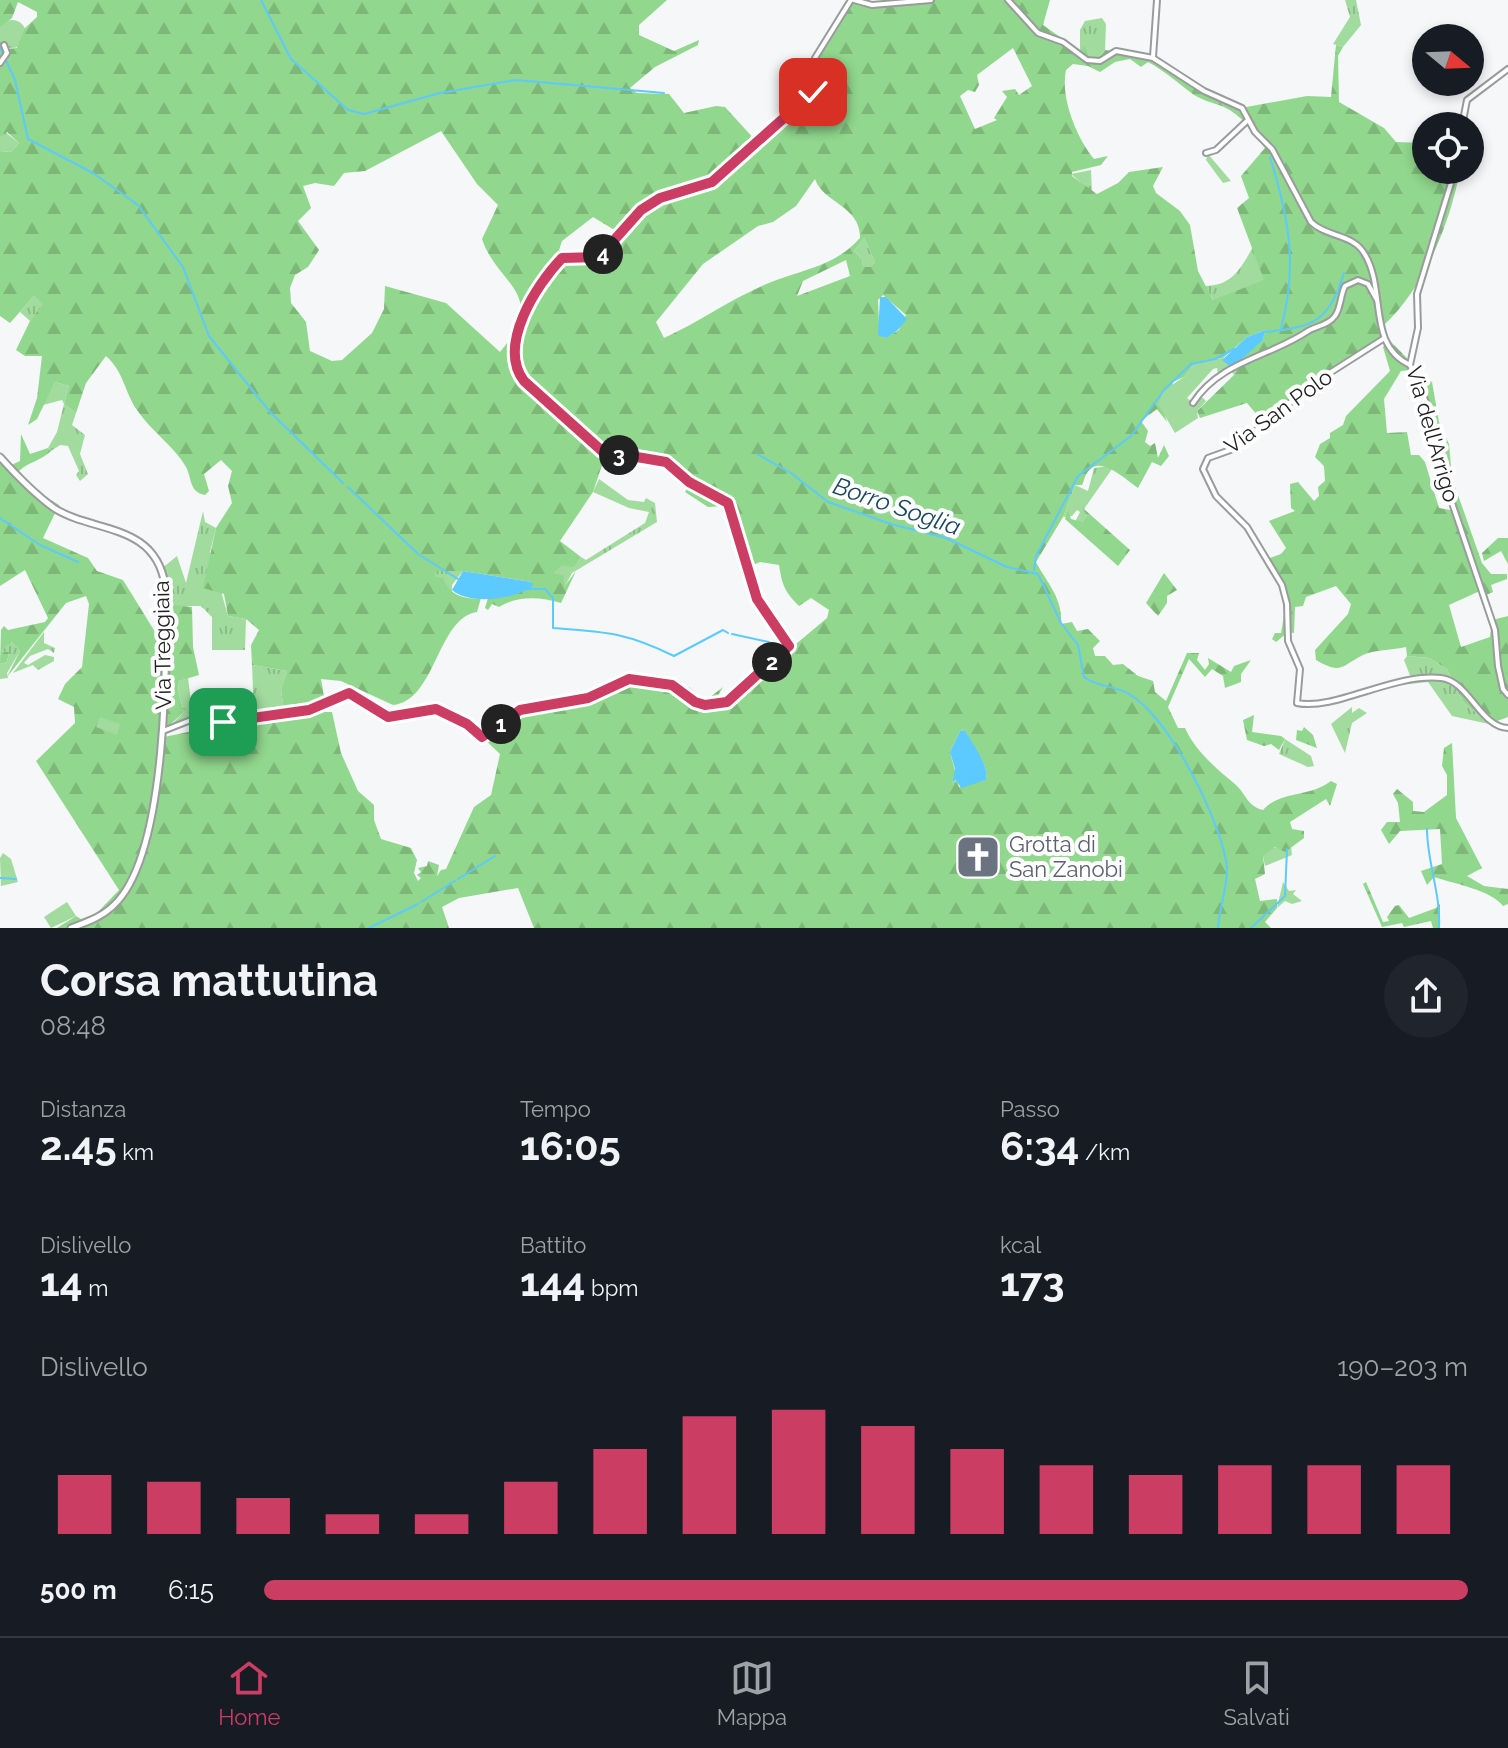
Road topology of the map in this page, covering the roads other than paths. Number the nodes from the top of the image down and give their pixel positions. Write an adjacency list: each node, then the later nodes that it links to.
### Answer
1 (852, 0): 2 (street); 20 (street)
2 (931, 0)
3 (1008, 0): 6 (street)
4 (1157, 0): 6 (street)
5 (4, 45): 7 (street)
6 (1153, 58): 10 (street)
7 (0, 63)
8 (1508, 69): 9 (street)
9 (1465, 112)
10 (1248, 120): 11 (street); 13 (street)
11 (1206, 153)
12 (1451, 184): 15 (street, Via dell'Arrigo)
13 (1378, 302): 14 (street); 16 (street)
14 (1383, 339): 15 (street); 19 (street, Via San Polo)
15 (1410, 365): 18 (street, Via dell'Arrigo)
16 (1193, 403)
17 (0, 457): 20 (street, Via Treggiaia)
18 (1508, 695)
19 (1508, 728)
20 (163, 731): 21 (street, Via Treggiaia)
21 (71, 928)

